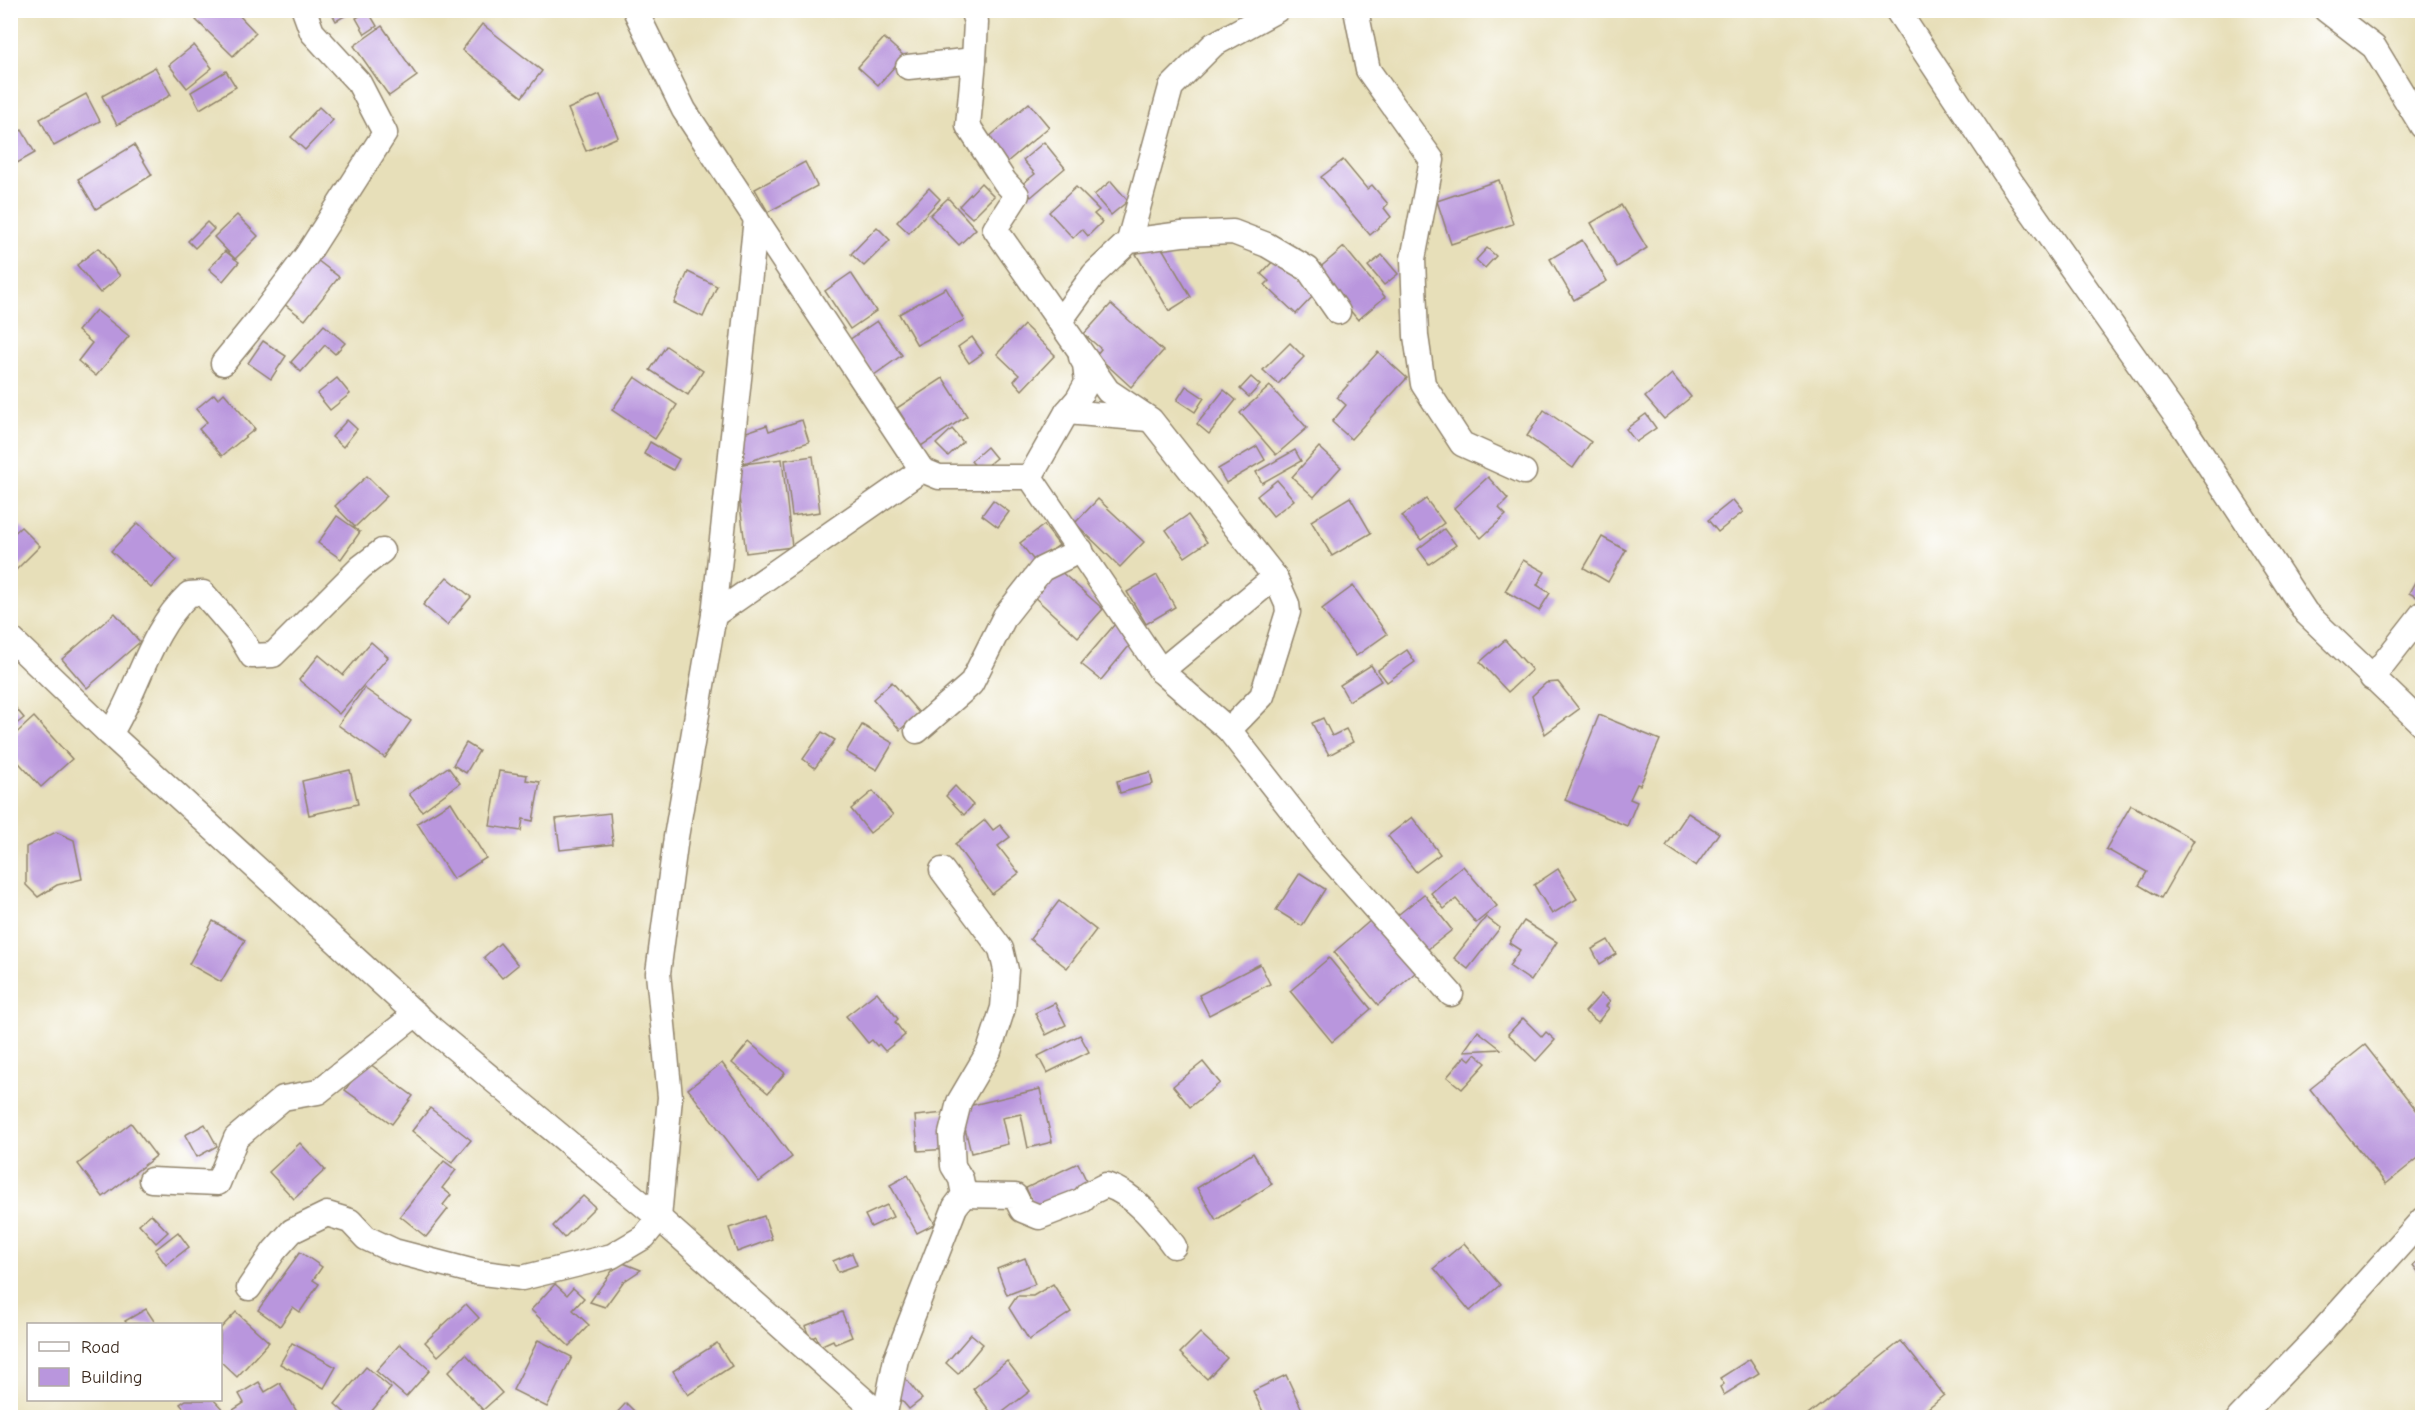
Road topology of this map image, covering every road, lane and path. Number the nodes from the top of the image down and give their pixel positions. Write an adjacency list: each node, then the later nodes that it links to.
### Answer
1 (304, 10): 16 (street)
2 (634, 10): 11 (street)
3 (972, 10): 8 (street)
4 (1277, 10): 12 (street)
5 (1356, 10): 20 (street)
6 (2326, 10): 10 (street)
7 (1907, 14): 29 (street)
8 (974, 60): 9 (street); 14 (street)
9 (908, 67)
10 (2422, 126)
11 (756, 218): 19 (street); 26 (street)
12 (1129, 242): 13 (street); 14 (street)
13 (1338, 312)
14 (1059, 321): 15 (street)
15 (1074, 341): 17 (street); 18 (street)
16 (223, 363)
17 (1067, 412): 18 (street); 21 (street)
18 (1151, 420): 24 (street)
19 (922, 470): 21 (street); 26 (street)
20 (1524, 472)
21 (1030, 477): 22 (street)
22 (1081, 550): 28 (street); 32 (street)
23 (382, 551): 33 (street)
24 (1275, 577): 28 (street); 31 (street)
25 (2422, 614): 29 (street)
26 (714, 615): 39 (street)
27 (10, 638): 33 (street)
28 (1161, 671): 31 (street)
29 (2372, 678): 30 (street)
30 (2422, 724)
31 (1229, 730): 35 (street)
32 (917, 731)
33 (110, 734): 36 (street)
34 (942, 870): 38 (street)
35 (1451, 994)
36 (416, 1014): 37 (street); 39 (street)
37 (150, 1180)
38 (964, 1195): 41 (street); 43 (street)
39 (659, 1218): 42 (street); 43 (street)
40 (2422, 1220): 44 (street)
41 (1174, 1246)
42 (249, 1288)
43 (884, 1418)
44 (2239, 1418)

